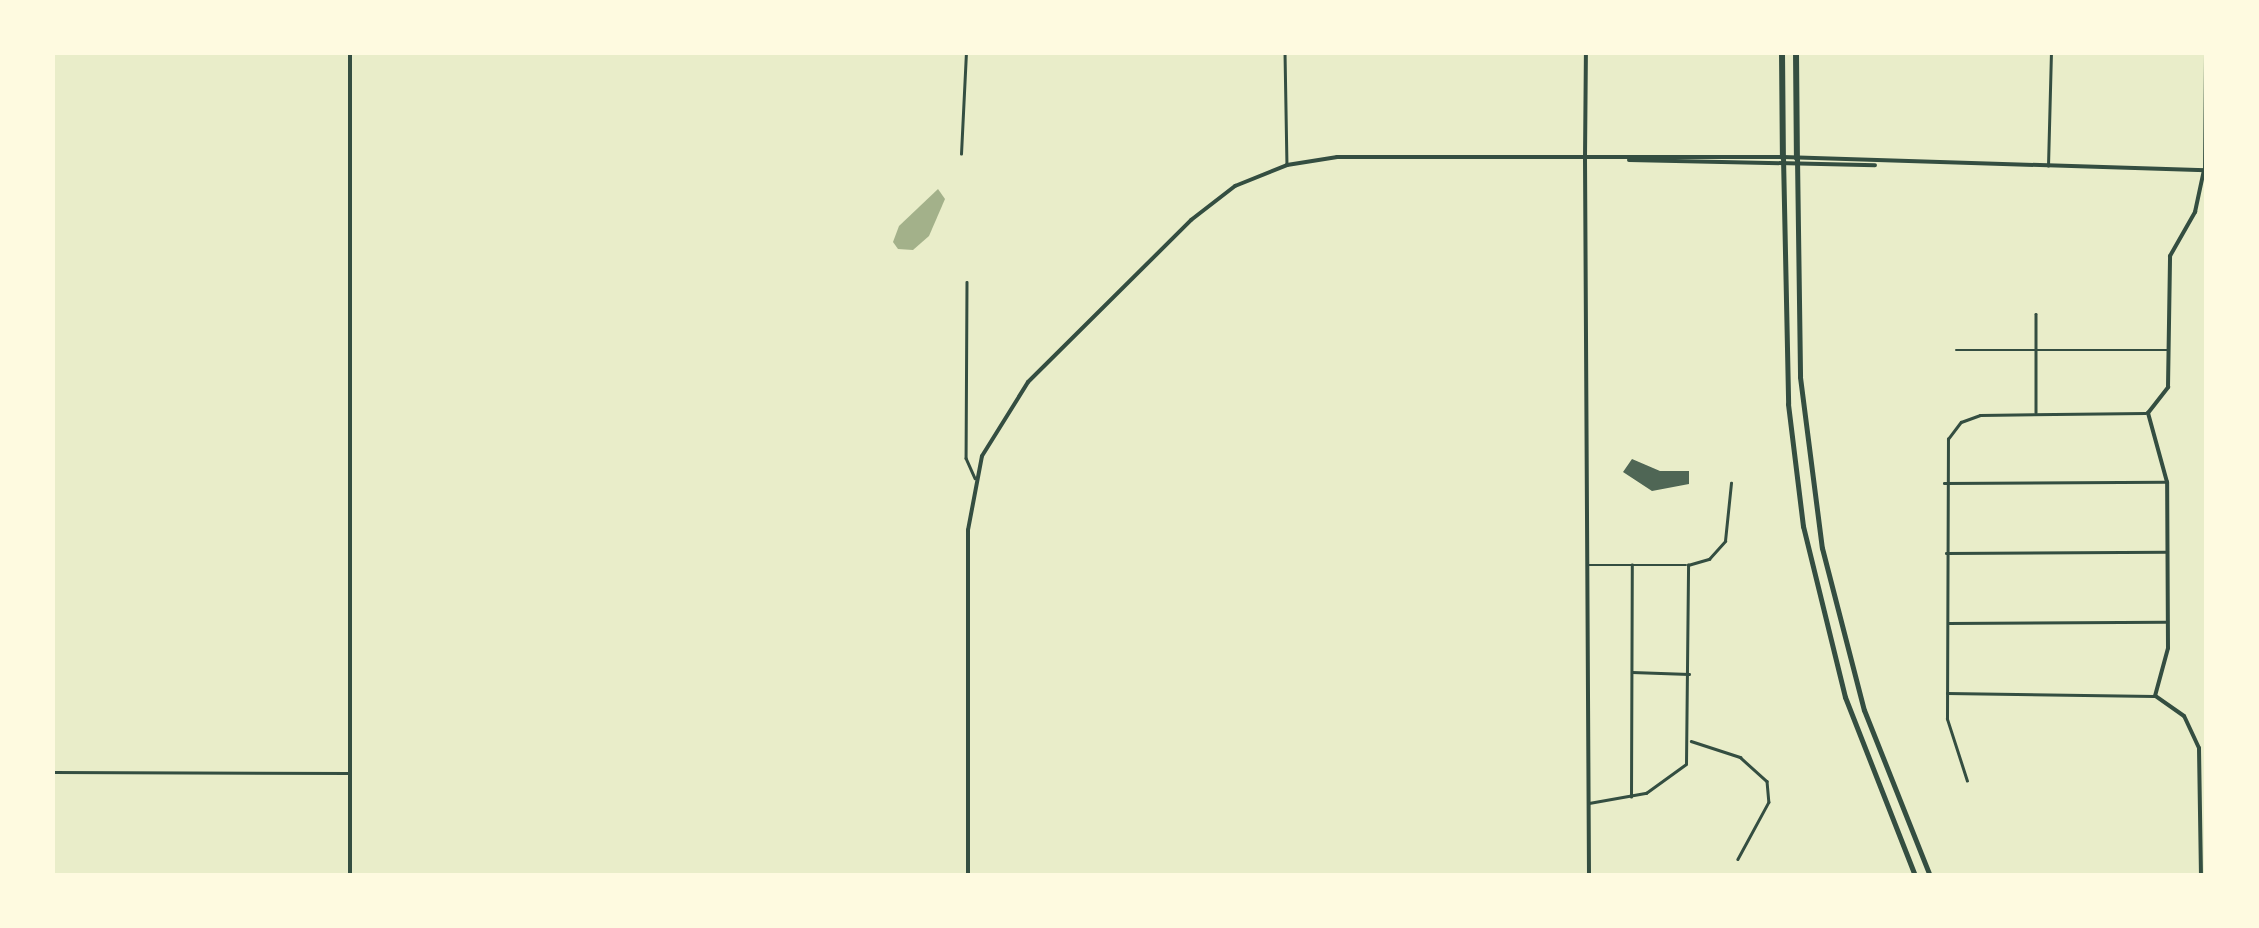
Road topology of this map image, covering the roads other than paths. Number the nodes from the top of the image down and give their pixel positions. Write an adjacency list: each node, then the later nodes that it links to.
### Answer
1 (350, 52): 42 (street)
2 (966, 52): 9 (street)
3 (1286, 52): 13 (street)
4 (1586, 52): 10 (street)
5 (1782, 52): 11 (highway)
6 (1796, 52): 12 (highway)
7 (2052, 52): 14 (street)
8 (2205, 52): 15 (street)
9 (961, 154)
10 (1585, 158): 11 (street); 13 (street); 31 (street)
11 (1783, 161): 12 (street); 50 (highway)
12 (1797, 162): 14 (street); 51 (highway)
13 (1287, 164): 25 (street)
14 (2048, 167): 15 (street)
15 (2205, 170): 18 (street)
16 (967, 282): 25 (street)
17 (2159, 284): 18 (street)
18 (2168, 284): 22 (street)
19 (2036, 314): 21 (street)
20 (1956, 350): 21 (street)
21 (2036, 350): 22 (street); 24 (street)
22 (2169, 350): 23 (street)
23 (2148, 413): 24 (street); 26 (street)
24 (2036, 415): 28 (street)
25 (975, 478): 48 (street)
26 (2167, 482): 28 (street); 29 (street)
27 (1732, 483): 33 (street)
28 (1944, 483): 30 (street)
29 (2167, 552): 30 (street); 34 (street)
30 (1945, 553): 35 (street)
31 (1588, 564): 32 (street); 45 (street)
32 (1632, 565): 33 (street); 36 (street)
33 (1688, 565): 37 (street)
34 (2167, 622): 35 (street); 39 (street)
35 (1946, 623): 38 (street)
36 (1630, 672): 37 (street); 44 (street)
37 (1689, 674): 40 (street)
38 (1946, 693): 39 (street); 43 (street)
39 (2155, 696): 52 (street)
40 (1689, 741): 44 (street); 46 (street)
41 (52, 772): 42 (street)
42 (350, 772): 47 (street)
43 (1967, 781)
44 (1631, 798): 45 (street)
45 (1589, 803): 49 (street)
46 (1738, 860)
47 (350, 876)
48 (968, 876)
49 (1589, 876)
50 (1915, 876)
51 (1930, 876)
52 (2202, 876)

